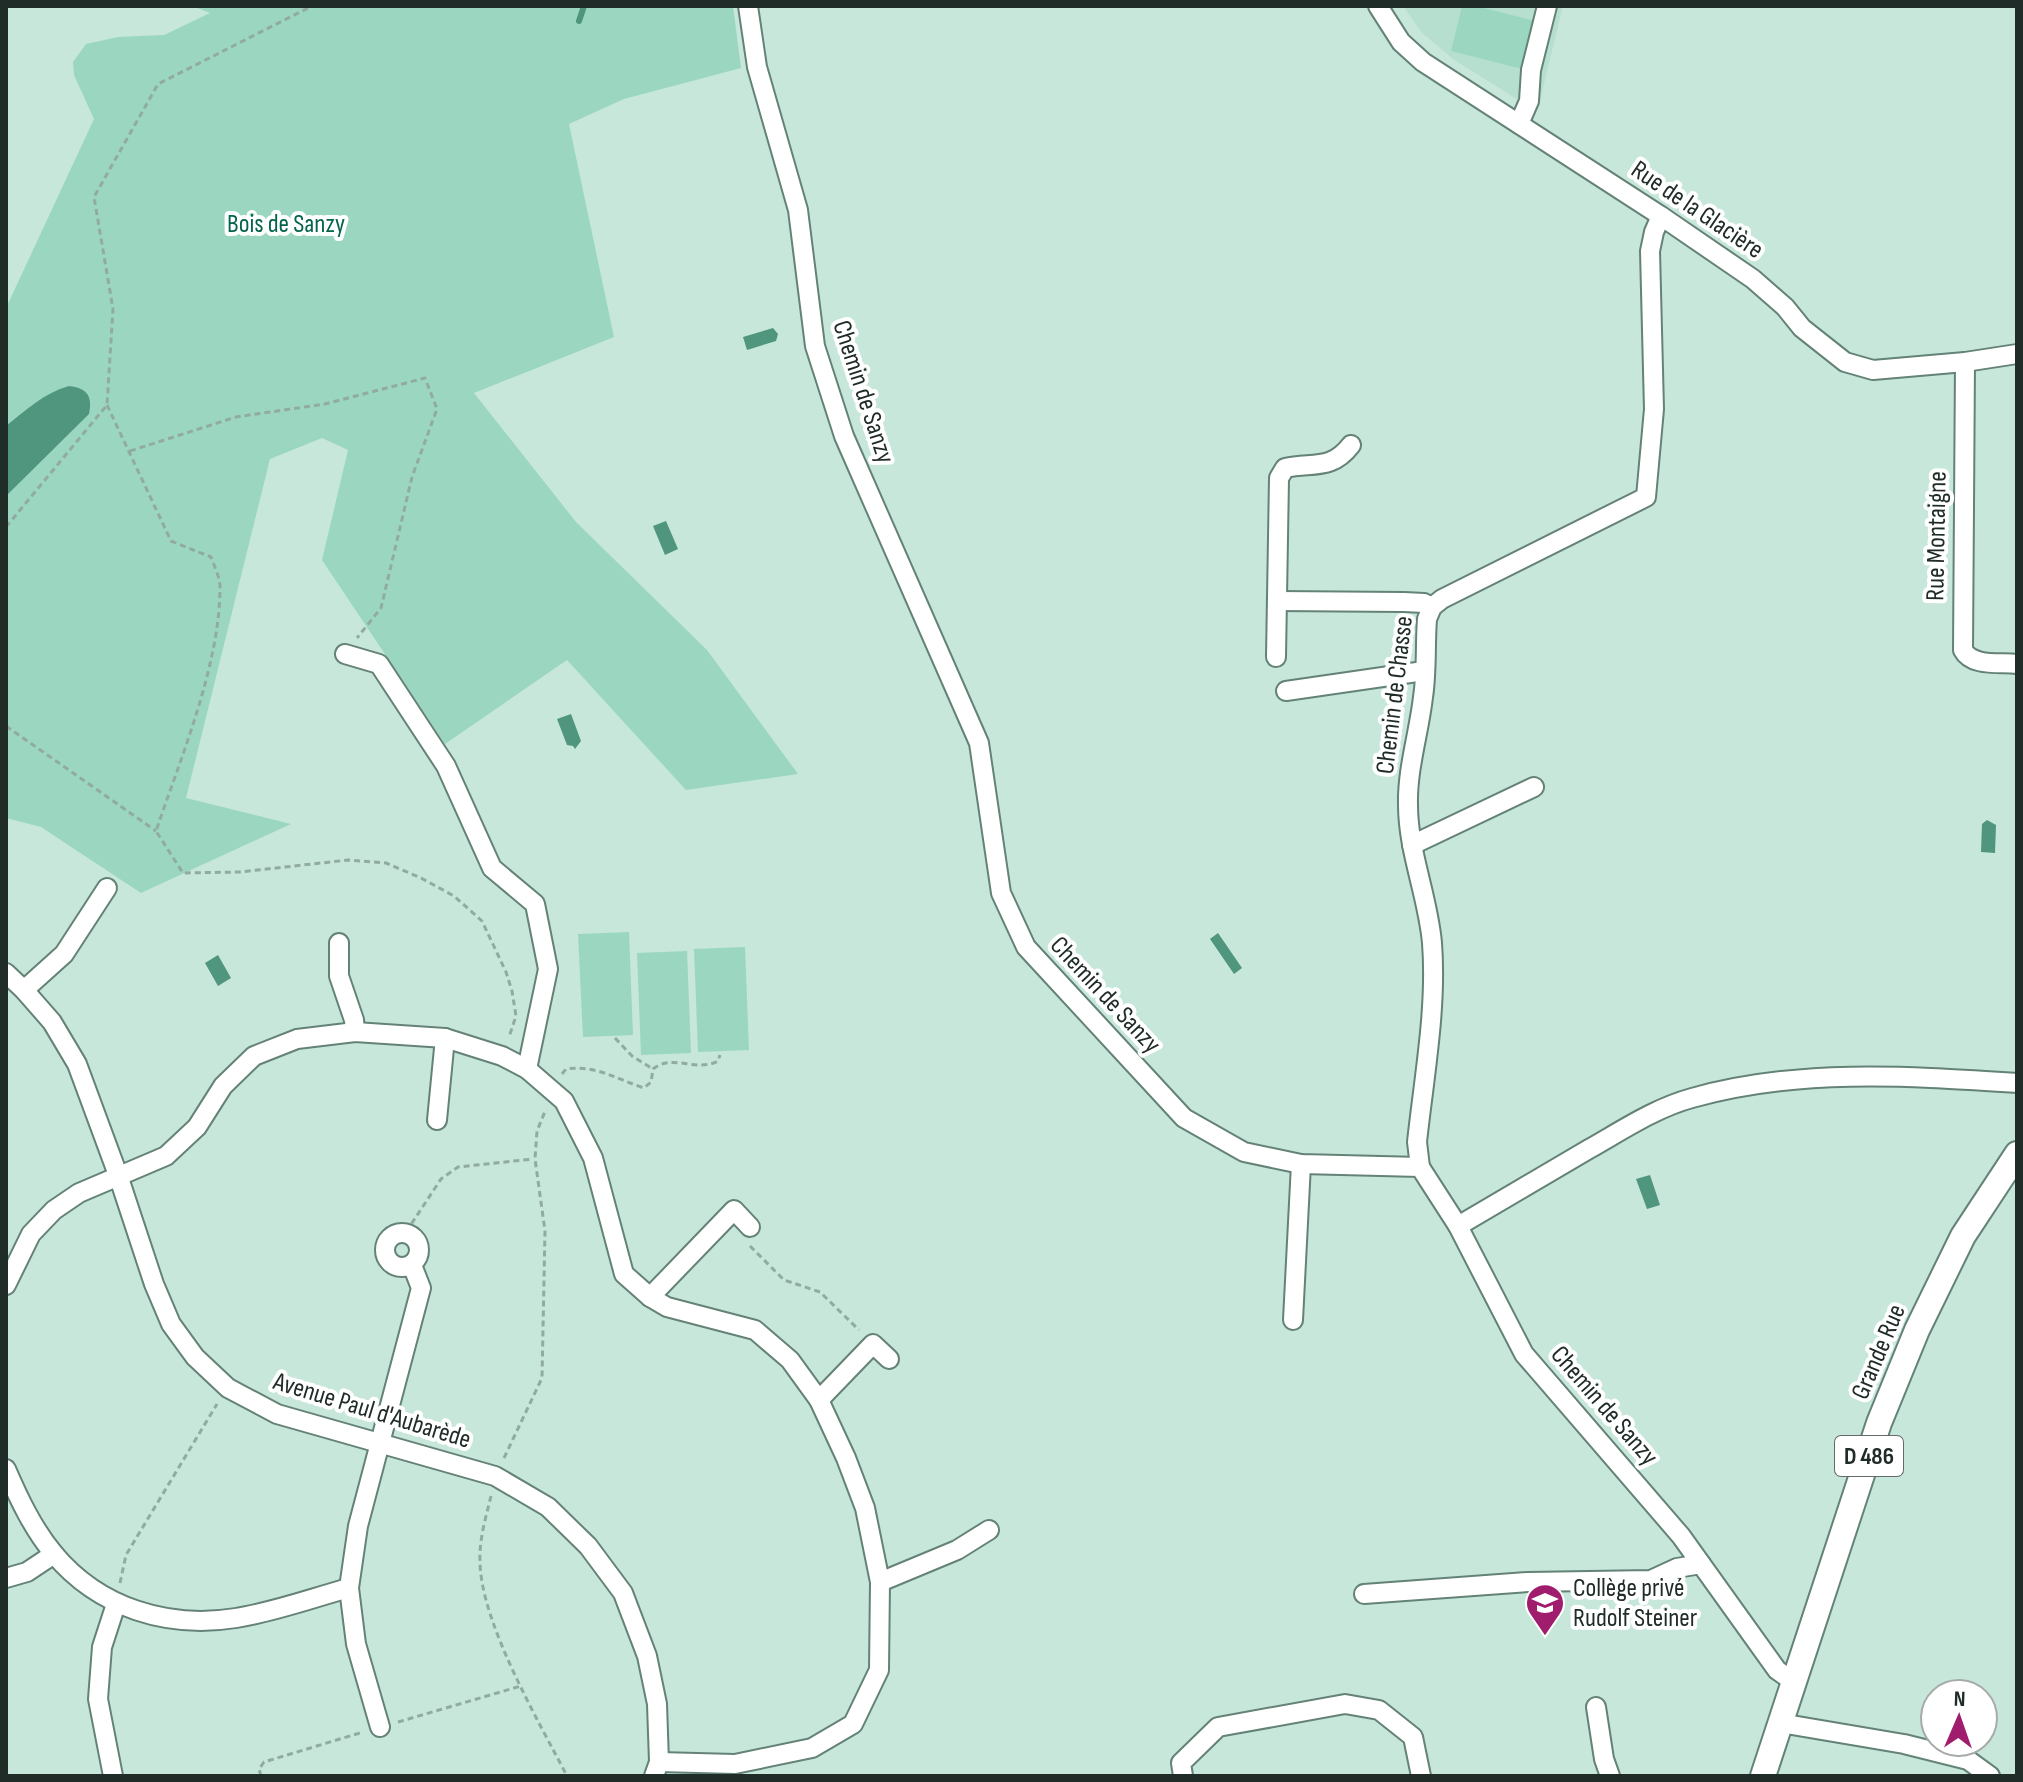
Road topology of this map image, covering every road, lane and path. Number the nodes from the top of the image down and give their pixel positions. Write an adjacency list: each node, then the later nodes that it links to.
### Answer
1 (312, 6): 9 (path)
2 (748, 6): 40 (street, Chemin de Sanzy)
3 (1378, 6): 5 (street, Rue de la Glacière)
4 (1547, 6): 5 (street)
5 (1519, 124): 6 (street, Rue de la Glacière)
6 (1661, 216): 8 (street, Rue de la Glacière); 14 (street, Chemin de Chasse)
7 (2017, 354): 8 (street, Rue de la Glacière)
8 (1965, 362): 17 (street, Rue Montaigne)
9 (107, 405): 11 (path); 12 (path)
10 (1351, 445): 13 (street)
11 (130, 451): 15 (path); 22 (path)
12 (6, 527)
13 (1277, 601): 14 (street); 16 (street)
14 (1432, 607): 18 (street, Chemin de Chasse)
15 (345, 654): 33 (street)
16 (1276, 657)
17 (2017, 664)
18 (1424, 671): 19 (street); 23 (street, Chemin de Chasse)
19 (1286, 691)
20 (6, 726): 22 (path)
21 (1534, 787): 23 (street)
22 (156, 831): 32 (path)
23 (1412, 845): 41 (street, Chemin de Chasse)
24 (107, 888): 27 (street)
25 (339, 943): 28 (street)
26 (6, 973): 27 (street, Avenue Paul d'Aubarède)
27 (24, 990): 42 (street, Avenue Paul d'Aubarède)
28 (355, 1032): 29 (street); 42 (street)
29 (445, 1038): 32 (street); 37 (street)
30 (615, 1038): 34 (path)
31 (720, 1055): 34 (path)
32 (502, 1056): 33 (street)
33 (527, 1069): 36 (street)
34 (653, 1069): 36 (path)
35 (2017, 1083): 43 (street)
36 (553, 1093): 39 (path); 47 (street)
37 (437, 1120)
38 (2017, 1154): 64 (main road, Grande Rue / D 486)
39 (535, 1159): 45 (path); 55 (path)
40 (1301, 1164): 41 (street, Chemin de Sanzy); 48 (street)
41 (1420, 1167): 43 (street, Chemin de Sanzy)
42 (118, 1175): 46 (street); 51 (street, Avenue Paul d'Aubarède)
43 (1458, 1226): 58 (street, Chemin de Sanzy)
44 (750, 1227): 47 (street); 49 (path)
45 (406, 1232): 53 (street)
46 (6, 1285)
47 (650, 1297): 52 (street)
48 (1293, 1320)
49 (873, 1344): 50 (street); 52 (street)
50 (889, 1359)
51 (228, 1388): 53 (street, Avenue Paul d'Aubarède); 63 (path)
52 (819, 1400): 60 (street)
53 (381, 1442): 55 (street, Avenue Paul d'Aubarède); 61 (street)
54 (6, 1469): 57 (street)
55 (495, 1476): 68 (street, Avenue Paul d'Aubarède); 70 (path)
56 (989, 1530): 60 (street)
57 (54, 1554): 59 (street); 63 (street)
58 (1701, 1564): 62 (street); 64 (street, Chemin de Sanzy)
59 (6, 1578)
60 (880, 1582): 68 (street)
61 (349, 1588): 63 (street); 67 (street)
62 (1364, 1594)
63 (116, 1604): 69 (street)
64 (1794, 1682): 66 (main road, Grande Rue / D 486)
65 (1596, 1707): 73 (street)
66 (1780, 1723): 74 (main road, Grande Rue / D 486); 75 (street)
67 (380, 1727)
68 (656, 1769)
69 (113, 1776)
70 (567, 1776)
71 (1183, 1776): 72 (street)
72 (1421, 1776)
73 (1610, 1776)
74 (1763, 1776)
75 (1990, 1776)

